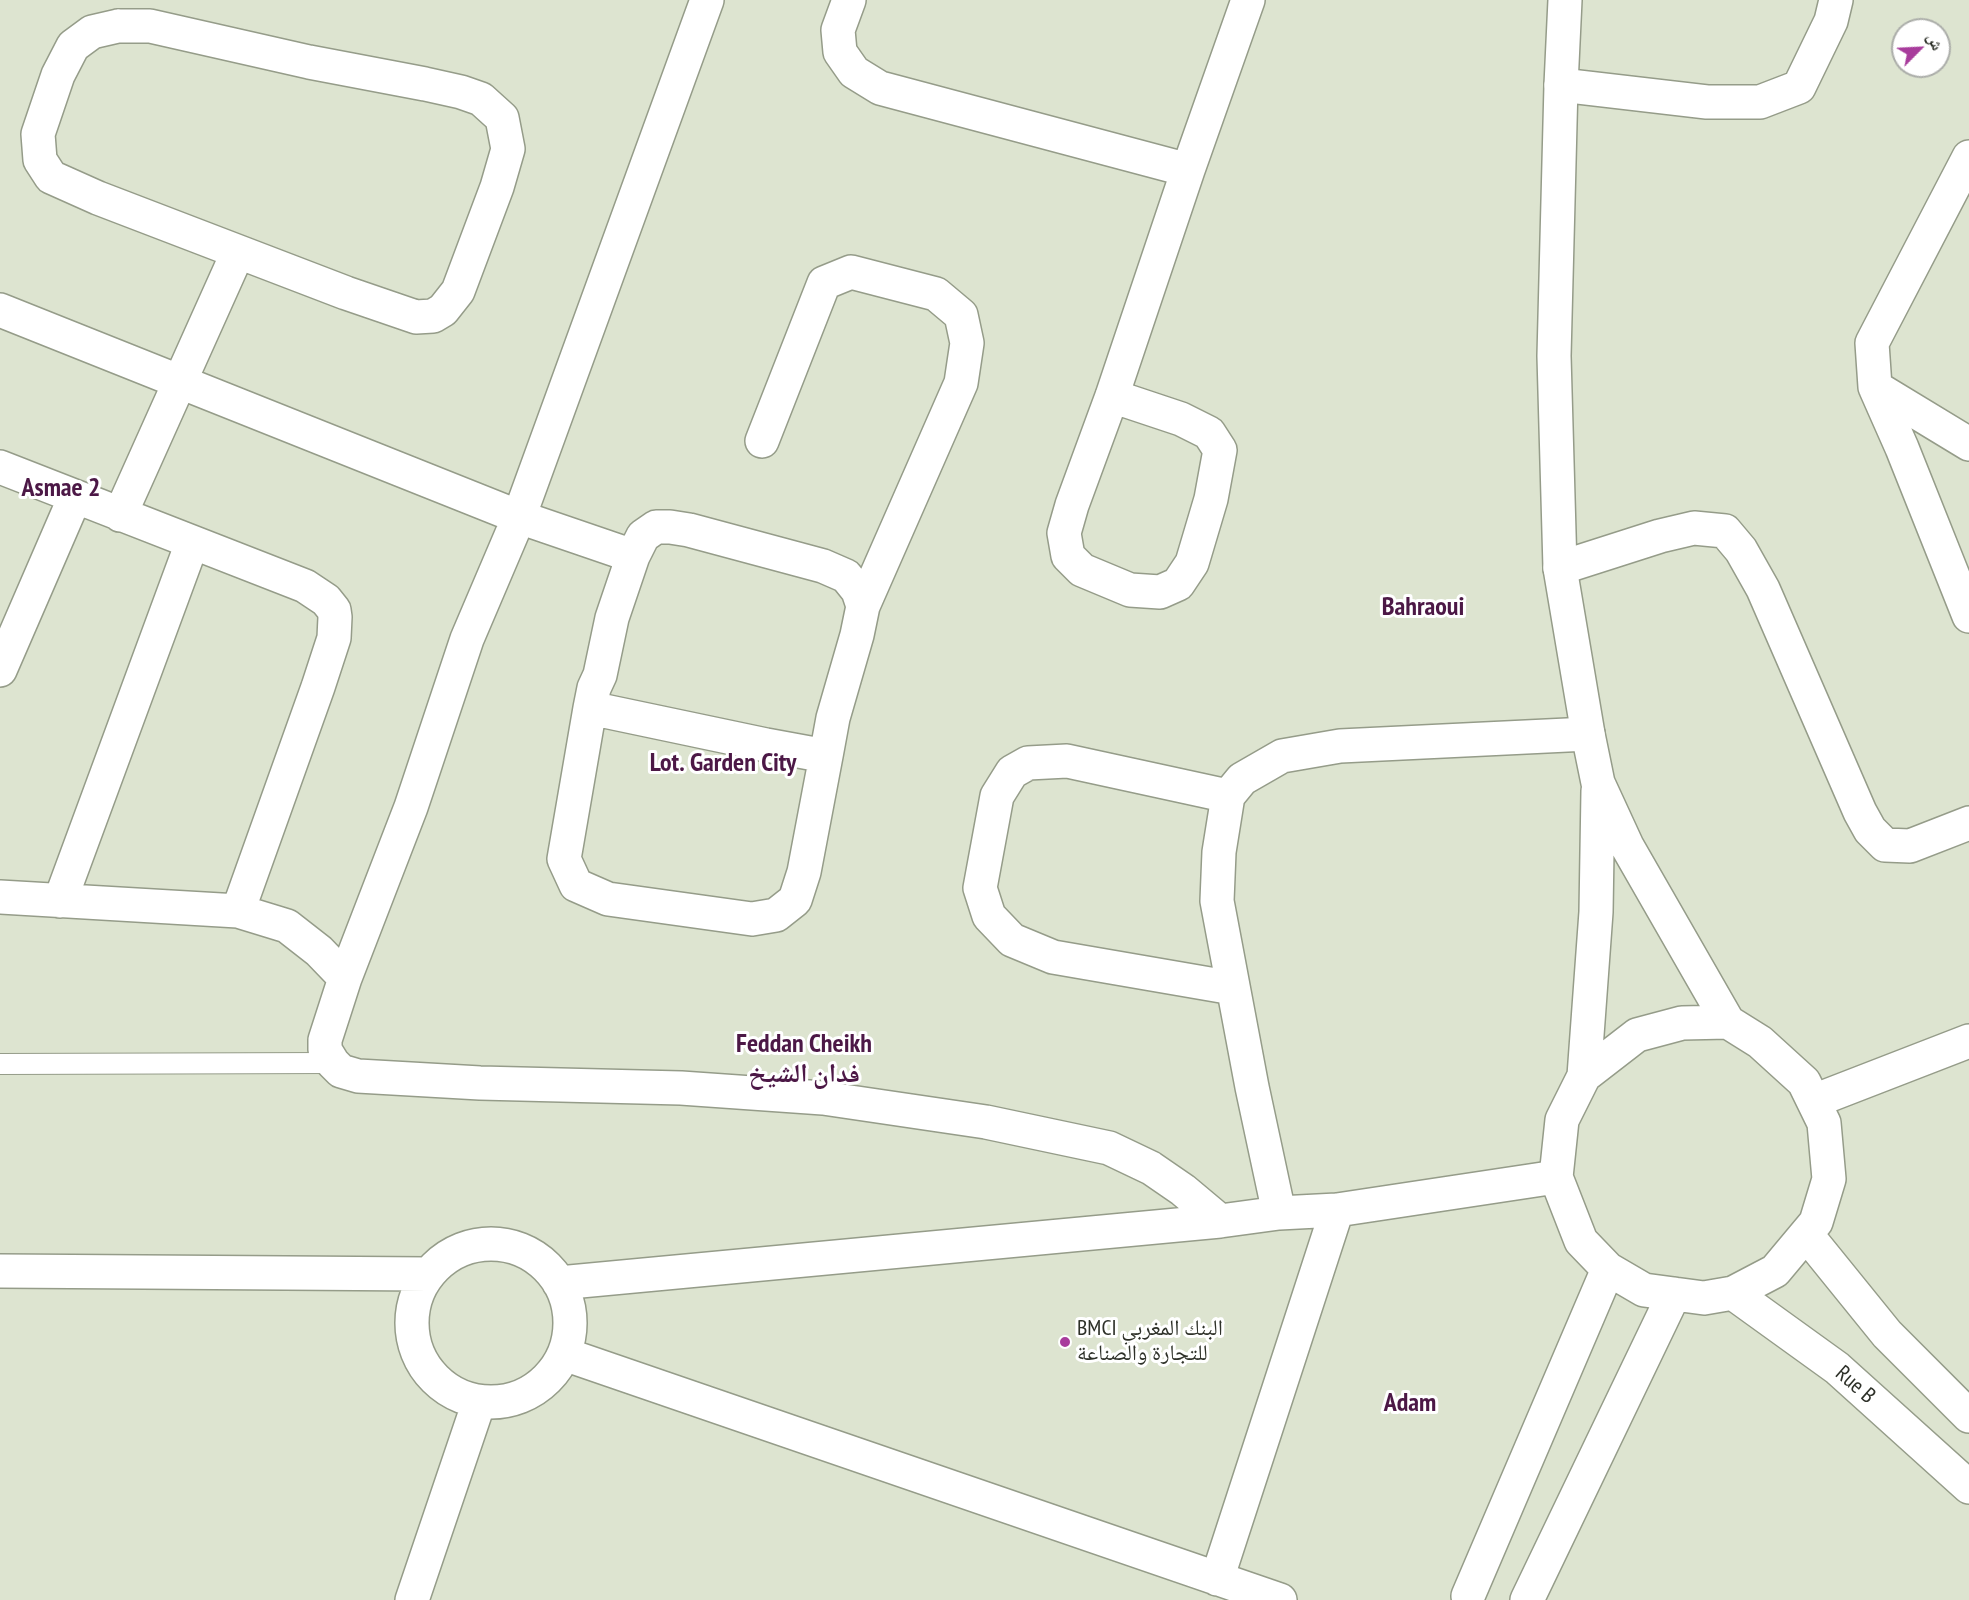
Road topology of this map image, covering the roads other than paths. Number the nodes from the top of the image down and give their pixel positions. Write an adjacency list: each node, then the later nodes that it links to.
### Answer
1 (707, 0): 19 (street)
2 (849, 0): 8 (street)
3 (1248, 0): 8 (street)
4 (1565, 0): 6 (street)
5 (1836, 0): 6 (street)
6 (1561, 85): 22 (street)
7 (1969, 157): 12 (street)
8 (1188, 170): 13 (street)
9 (238, 252): 9 (street); 11 (street)
10 (0, 310): 11 (street)
11 (179, 382): 18 (street); 19 (street)
12 (1875, 387): 15 (street); 24 (street)
13 (1113, 396): 13 (street)
14 (762, 441): 23 (street)
15 (1969, 444)
16 (0, 467): 17 (street)
17 (75, 497): 18 (street); 25 (street)
18 (120, 515): 20 (street)
19 (519, 517): 21 (street); 35 (street)
20 (192, 543): 33 (street); 34 (street)
21 (633, 556): 23 (street); 26 (street)
22 (1560, 568): 27 (street); 31 (street)
23 (863, 606): 28 (street)
24 (1969, 616)
25 (0, 670)
26 (590, 708): 28 (street); 28 (street)
27 (1588, 734): 29 (street); 30 (street)
28 (826, 756)
29 (1598, 783): 37 (street); 41 (street)
30 (1228, 796): 36 (street); 36 (street)
31 (1969, 823)
32 (0, 897): 33 (street)
33 (60, 901): 34 (street)
34 (238, 911): 35 (street)
35 (345, 978): 39 (street)
36 (1233, 988): 45 (street)
37 (1728, 1022): 41 (street); 42 (street)
38 (1969, 1041): 42 (street)
39 (333, 1063): 40 (lane); 46 (street)
40 (0, 1064)
41 (1584, 1076): 43 (street)
42 (1814, 1101): 47 (street)
43 (1556, 1177): 44 (street); 48 (street)
44 (1337, 1210): 45 (street); 58 (street)
45 (1280, 1213): 46 (street)
46 (1220, 1221): 51 (street)
47 (1806, 1234): 52 (street); 56 (street)
48 (1608, 1269): 53 (street); 59 (street)
49 (0, 1271): 50 (street)
50 (428, 1274): 51 (street); 55 (street)
51 (559, 1283): 54 (street)
52 (1733, 1293): 53 (street); 57 (street, Rue B)
53 (1674, 1294): 62 (street)
54 (564, 1354): 55 (street); 58 (street)
55 (479, 1402): 60 (street)
56 (1969, 1416)
57 (1969, 1486)
58 (1217, 1578): 61 (street)
59 (1470, 1599)
60 (412, 1600)
61 (1280, 1600)
62 (1527, 1600)

